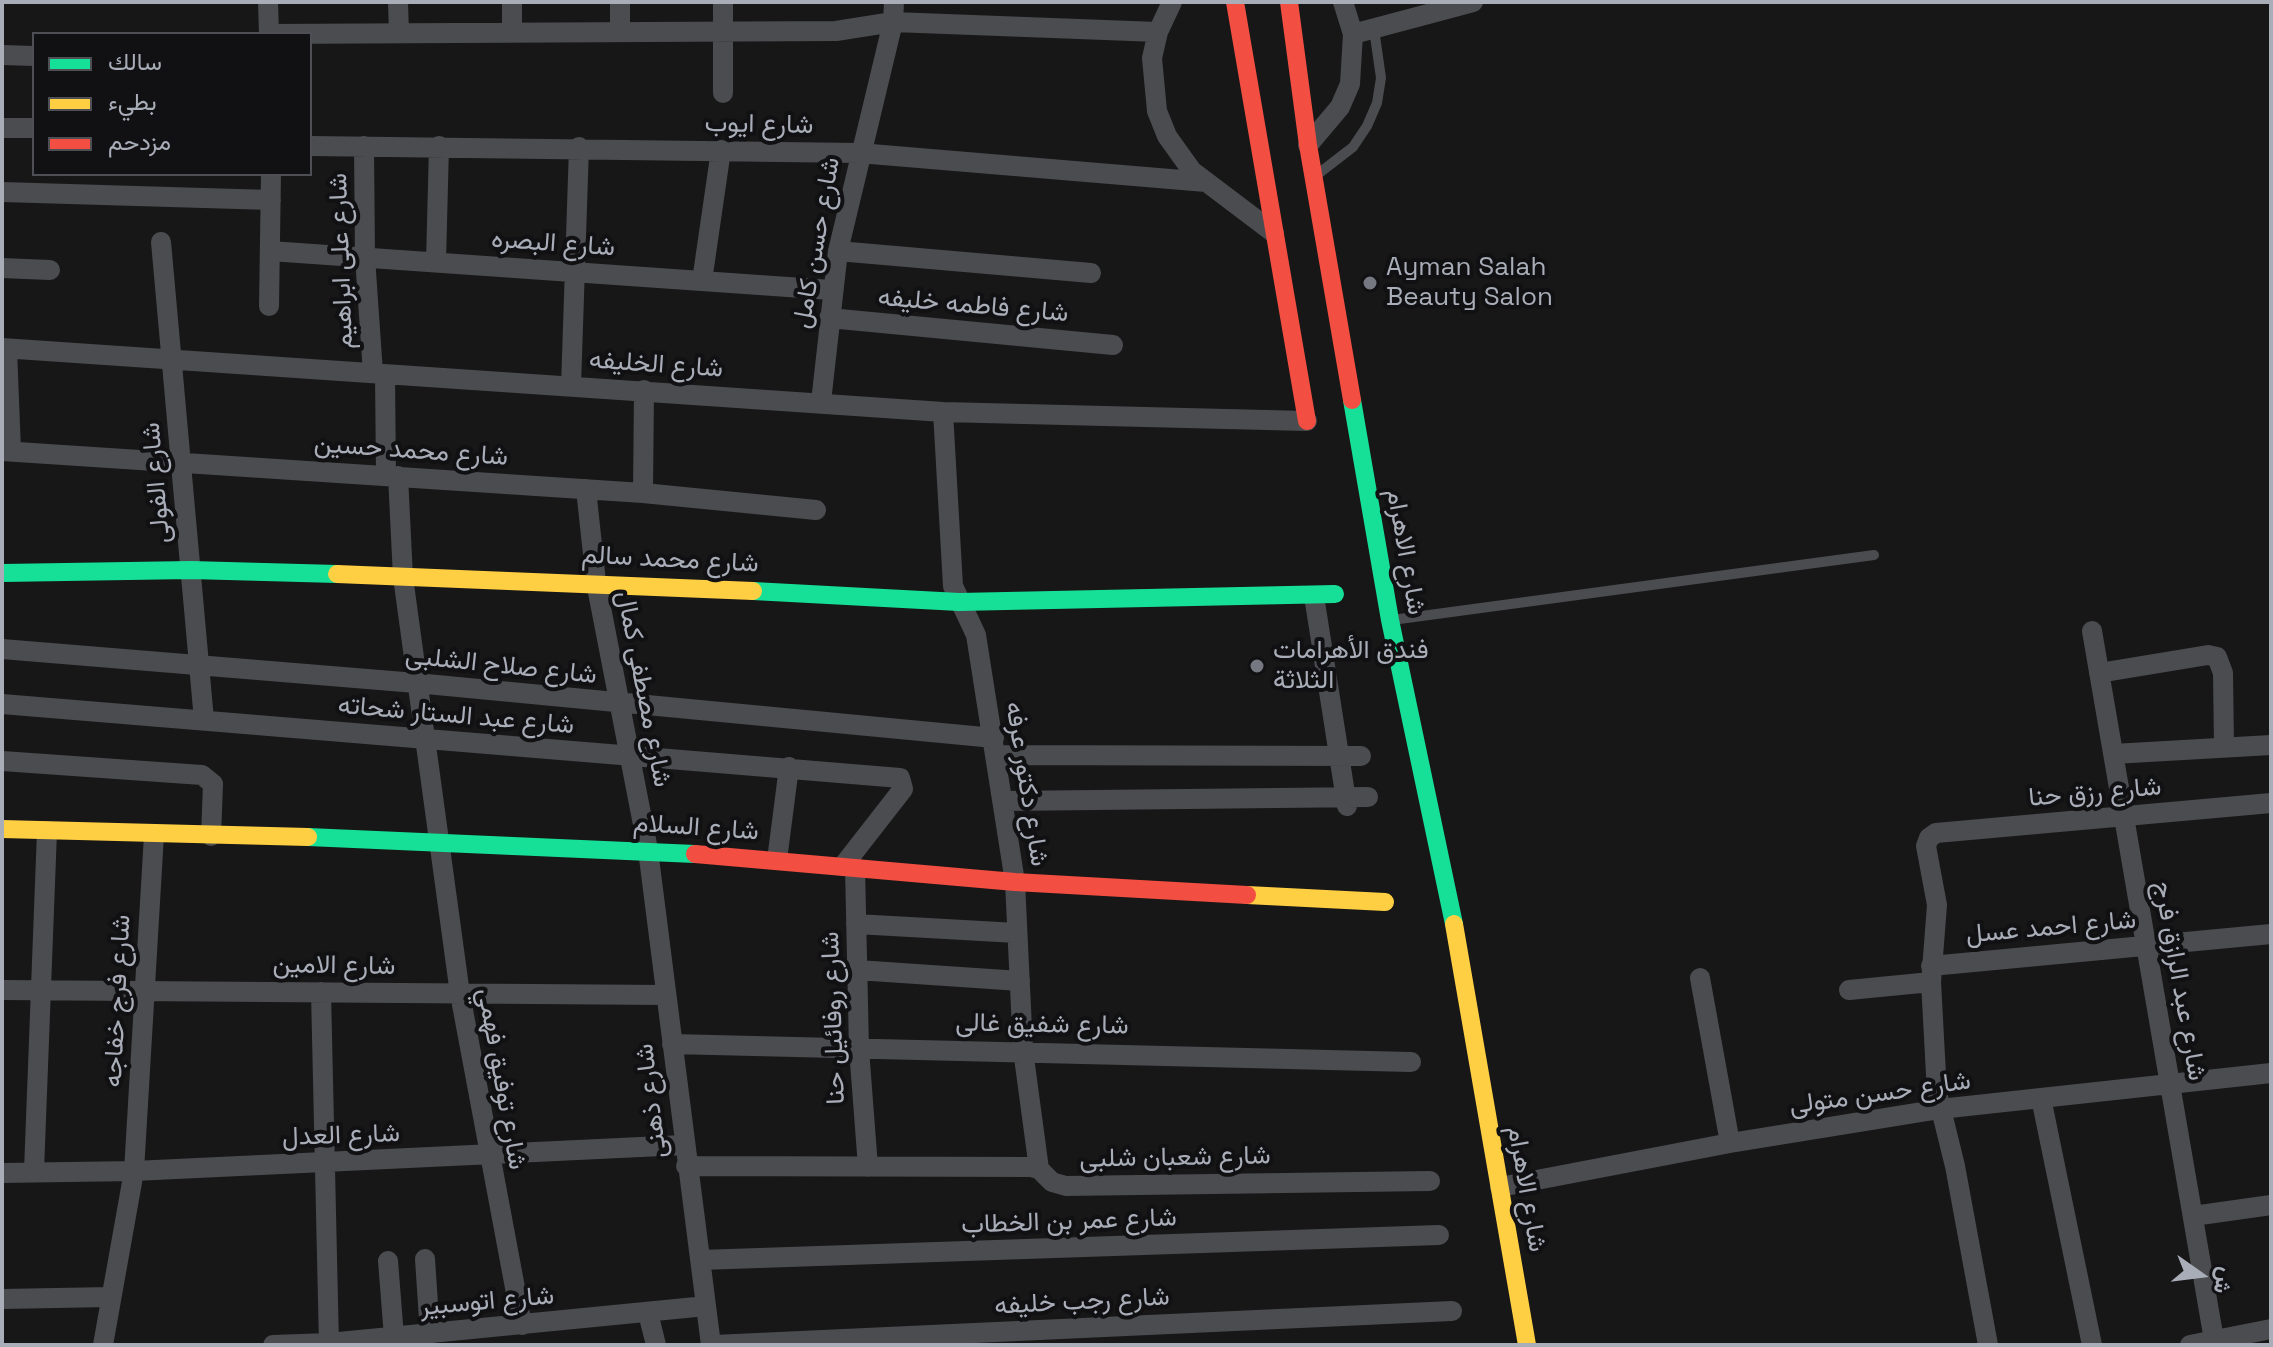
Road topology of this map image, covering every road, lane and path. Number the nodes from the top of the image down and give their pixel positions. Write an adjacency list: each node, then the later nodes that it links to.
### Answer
1 (268, 2): 14 (street)
2 (398, 2): 18 (street)
3 (512, 2): 15 (street)
4 (620, 2): 13 (street)
5 (723, 2): 16 (street)
6 (1172, 2): 17 (street)
7 (1235, 2): 38 (street)
8 (1289, 2): 26 (street, شارع الاهرام)
9 (1343, 2): 20 (street)
10 (1473, 2): 12 (street)
11 (893, 12): 16 (street); 17 (street); 32 (street, شارع حسن كامل)
12 (1374, 29): 20 (street); 34 (lane)
13 (620, 31): 15 (street); 16 (street)
14 (269, 32)
15 (512, 32): 18 (street)
16 (723, 32): 23 (street)
17 (1158, 32): 35 (street)
18 (399, 33): 19 (street)
19 (312, 34)
20 (1353, 34): 26 (street)
21 (2, 55): 22 (street)
22 (32, 56)
23 (723, 93)
24 (2, 128): 25 (street)
25 (32, 128)
26 (1308, 145): 34 (street, شارع الاهرام)
27 (312, 146): 28 (street, شارع ايوب)
28 (364, 146): 29 (street, شارع ايوب); 42 (street, شارع على ابراهيم)
29 (439, 146): 30 (street, شارع ايوب); 43 (street)
30 (579, 147): 31 (street, شارع ايوب); 46 (street)
31 (721, 150): 32 (street, شارع ايوب); 48 (street)
32 (859, 153): 35 (street, شارع ايوب); 41 (street, شارع حسن كامل)
33 (271, 176): 37 (street)
34 (1313, 177): 75 (street, شارع الاهرام)
35 (1206, 182): 38 (street)
36 (2, 192): 37 (street)
37 (271, 200): 40 (street)
38 (1274, 233): 60 (street)
39 (161, 242): 54 (street, شارع الفولى)
40 (270, 251): 42 (street, شارع البصره); 50 (street)
41 (838, 251): 47 (street); 49 (street, شارع حسن كامل)
42 (365, 257): 43 (street, شارع البصره); 55 (street, شارع على ابراهيم)
43 (436, 262): 46 (street, شارع البصره)
44 (2, 268): 45 (street)
45 (50, 270)
46 (575, 272): 48 (street, شارع البصره); 56 (street)
47 (1091, 273)
48 (702, 281): 49 (street, شارع البصره)
49 (831, 290): 51 (street, شارع حسن كامل)
50 (269, 306)
51 (829, 318): 52 (street, شارع فاطمه خليفه); 58 (street, شارع حسن كامل)
52 (1113, 345)
53 (4, 348): 54 (street, شارع الخليفه); 61 (street)
54 (172, 359): 55 (street, شارع الخليفه); 62 (street, شارع الفولى)
55 (379, 374): 56 (street, شارع الخليفه); 63 (street, شارع على ابراهيم)
56 (571, 386): 57 (street, شارع الخليفه)
57 (644, 390): 58 (street, شارع الخليفه); 65 (street)
58 (821, 402): 59 (street, شارع الخليفه)
59 (943, 412): 60 (street, شارع الخليفه); 74 (street, شارع دكتور عرفه)
60 (1307, 421)
61 (6, 451): 62 (street, شارع محمد حسين)
62 (181, 462): 63 (street, شارع محمد حسين); 68 (street, شارع الفولى)
63 (392, 476): 64 (street, شارع محمد حسين); 70 (street, شارع على ابراهيم)
64 (586, 489): 65 (street, شارع محمد حسين); 71 (street, شارع مصطفى كمال)
65 (643, 493): 66 (street, شارع محمد حسين)
66 (816, 510)
67 (1874, 555): 75 (lane)
68 (191, 570): 69 (street, شارع محمد سالم); 70 (street, شارع محمد سالم); 78 (street, شارع الفولى)
69 (2, 573)
70 (403, 577): 71 (street, شارع محمد سالم); 80 (street, شارع توفيق فهمي)
71 (596, 582): 74 (street, شارع محمد سالم); 82 (street, شارع مصطفى كمال)
72 (1335, 594): 73 (street, شارع محمد سالم)
73 (1314, 596): 74 (street, شارع محمد سالم); 90 (street)
74 (959, 602): 86 (street, شارع دكتور عرفه)
75 (1390, 620): 142 (street, شارع الاهرام)
76 (2092, 631): 79 (street, شارع عبد الرازق فرج)
77 (2, 649): 78 (street, شارع صلاح الشلبى)
78 (199, 666): 80 (street, شارع صلاح الشلبى); 83 (street, شارع الفولى)
79 (2099, 673): 87 (street); 88 (street, شارع عبد الرازق فرج)
80 (416, 683): 82 (street, شارع صلاح الشلبى); 84 (street, شارع توفيق فهمي)
81 (2, 704): 83 (street, شارع عبد الستار شحاته)
82 (620, 704): 86 (street, شارع صلاح الشلبى); 89 (street, شارع مصطفى كمال)
83 (204, 720): 84 (street, شارع عبد الستار شحاته)
84 (422, 738): 89 (street, شارع عبد الستار شحاته); 102 (street, شارع توفيق فهمي)
85 (2271, 745): 87 (street)
86 (996, 746): 90 (street, شارع صلاح الشلبى); 94 (street, شارع دكتور عرفه)
87 (2224, 747): 88 (street)
88 (2113, 754): 97 (street, شارع عبد الرازق فرج)
89 (631, 757): 92 (street, شارع عبد الستار شحاته); 103 (street, شارع مصطفى كمال)
90 (1351, 757): 95 (street)
91 (2, 761): 101 (street)
92 (789, 767): 104 (street); 105 (street, شارع عبد الستار شحاته)
93 (1368, 797): 95 (street)
94 (1004, 801): 95 (street); 106 (street, شارع دكتور عرفه)
95 (1347, 801)
96 (2271, 803): 97 (street, شارع رزق حنا)
97 (2124, 816): 111 (street, شارع عبد الرازق فرج); 113 (street, شارع رزق حنا)
98 (2, 829): 99 (street, شارع السلام)
99 (47, 831): 100 (street, شارع السلام); 117 (street)
100 (154, 835): 101 (street, شارع السلام); 118 (street, شارع فرج خفاجه)
101 (211, 836): 102 (street, شارع السلام)
102 (437, 840): 103 (street, شارع السلام); 121 (street, شارع توفيق فهمي)
103 (648, 850): 104 (street, شارع السلام); 122 (street, شارع ذهنى)
104 (777, 860): 105 (street, شارع السلام)
105 (849, 866): 106 (street, شارع السلام); 108 (street, شارع روفائيل حنا)
106 (1015, 882): 107 (street, شارع السلام); 109 (street, شارع دكتور عرفه)
107 (1385, 902)
108 (856, 924): 109 (street); 112 (street, شارع روفائيل حنا)
109 (1017, 933): 115 (street, شارع دكتور عرفه)
110 (2271, 934): 111 (street, شارع احمد عسل)
111 (2146, 946): 113 (street, شارع احمد عسل); 128 (street, شارع عبد الرازق فرج)
112 (857, 970): 115 (street); 124 (street, شارع روفائيل حنا)
113 (1931, 974): 119 (street, شارع احمد عسل); 130 (street)
114 (1700, 978): 131 (street)
115 (1020, 981): 125 (street, شارع دكتور عرفه)
116 (2, 990): 117 (street, شارع الامين)
117 (41, 990): 118 (street, شارع الامين); 138 (street)
118 (144, 990): 120 (street, شارع الامين); 139 (street, شارع فرج خفاجه)
119 (1849, 990)
120 (321, 992): 121 (street, شارع الامين); 134 (street)
121 (460, 994): 122 (street, شارع الامين); 133 (street, شارع توفيق فهمي)
122 (665, 995): 123 (street, شارع ذهنى)
123 (672, 1044): 124 (street, شارع شفيق غالى); 132 (street, شارع ذهنى)
124 (859, 1049): 125 (street, شارع شفيق غالى); 136 (street, شارع روفائيل حنا)
125 (1023, 1050): 126 (street, شارع شفيق غالى); 137 (street, شارع دكتور عرفه)
126 (1411, 1062)
127 (2271, 1073): 128 (street, شارع حسن متولى)
128 (2170, 1084): 129 (street, شارع حسن متولى); 144 (street, شارع عبد الرازق فرج)
129 (2041, 1098): 130 (street, شارع حسن متولى); 167 (street)
130 (1940, 1109): 131 (street, شارع حسن متولى); 166 (street)
131 (1730, 1143): 142 (street, شارع حسن متولى)
132 (683, 1145): 133 (street, شارع العدل); 135 (street, شارع ذهنى)
133 (488, 1156): 134 (street, شارع العدل); 155 (street, شارع توفيق فهمي)
134 (323, 1163): 139 (street, شارع العدل); 160 (street)
135 (686, 1166): 136 (street, شارع شعبان شلبى); 147 (street, شارع ذهنى)
136 (868, 1167): 137 (street, شارع شعبان شلبى)
137 (1039, 1169): 141 (street, شارع شعبان شلبى)
138 (34, 1171): 139 (street, شارع العدل); 140 (street, شارع العدل)
139 (134, 1171): 149 (street, شارع فرج خفاجه)
140 (2, 1173)
141 (1430, 1181)
142 (1500, 1187): 165 (street, شارع الاهرام)
143 (2271, 1205): 144 (street)
144 (2193, 1216): 158 (street, شارع عبد الرازق فرج)
145 (1439, 1235): 147 (street, شارع عمر بن الخطاب)
146 (425, 1259): 156 (street)
147 (700, 1260): 151 (street, شارع ذهنى)
148 (388, 1261): 157 (street)
149 (111, 1297): 150 (street); 161 (street, شارع فرج خفاجه)
150 (2, 1299)
151 (706, 1306): 153 (street, شارع اتوسبير); 164 (street, شارع ذهنى)
152 (1452, 1311): 164 (street, شارع رجب خليفه)
153 (648, 1313): 155 (street, شارع اتوسبير); 163 (street)
154 (2271, 1329): 159 (street)
155 (509, 1332): 156 (street, شارع اتوسبير)
156 (430, 1334): 157 (street, شارع اتوسبير)
157 (394, 1337): 160 (street, شارع اتوسبير)
158 (2214, 1340): 159 (street); 168 (street)
159 (2240, 1340)
160 (329, 1344): 162 (street, شارع اتوسبير)
161 (103, 1345)
162 (273, 1345)
163 (656, 1345)
164 (712, 1345)
165 (1527, 1345)
166 (1988, 1345)
167 (2092, 1345)
168 (2190, 1345)

